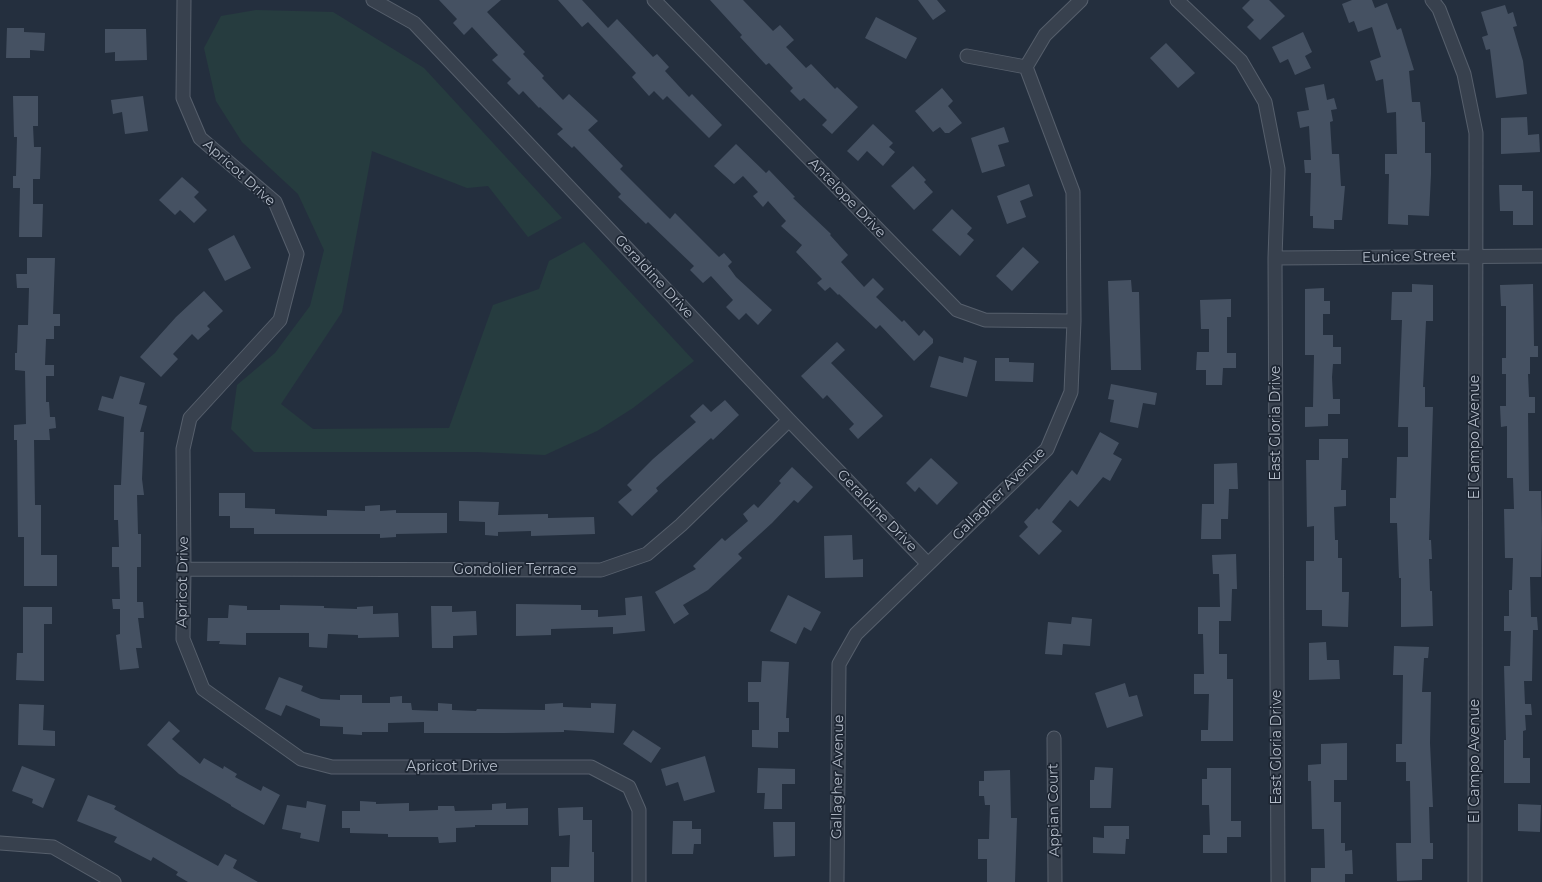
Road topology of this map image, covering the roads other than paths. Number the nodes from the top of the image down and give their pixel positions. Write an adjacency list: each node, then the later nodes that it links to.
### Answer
1 (184, 0): 15 (street, Apricot Drive)
2 (373, 0): 13 (street, Geraldine Drive)
3 (654, 0): 12 (street, Antelope Drive)
4 (1081, 0): 8 (street)
5 (1177, 0): 11 (street, East Gloria Drive)
6 (1432, 0): 9 (street, El Campo Avenue)
7 (967, 56): 8 (street)
8 (1026, 66): 12 (street, Gallagher Avenue)
9 (1475, 256): 10 (street, Eunice Street); 11 (street, Eunice Street); 23 (street, El Campo Avenue)
10 (1542, 256)
11 (1275, 258): 22 (street, East Gloria Drive)
12 (1074, 321): 14 (street, Gallagher Avenue)
13 (789, 420): 14 (street, Geraldine Drive); 15 (street, Gondolier Terrace)
14 (928, 564): 20 (street, Gallagher Avenue)
15 (184, 569): 19 (street, Apricot Drive)
16 (1054, 738): 21 (street, Appian Court)
17 (0, 843): 18 (street)
18 (114, 882)
19 (639, 882)
20 (837, 882)
21 (1055, 882)
22 (1278, 882)
23 (1475, 882)

